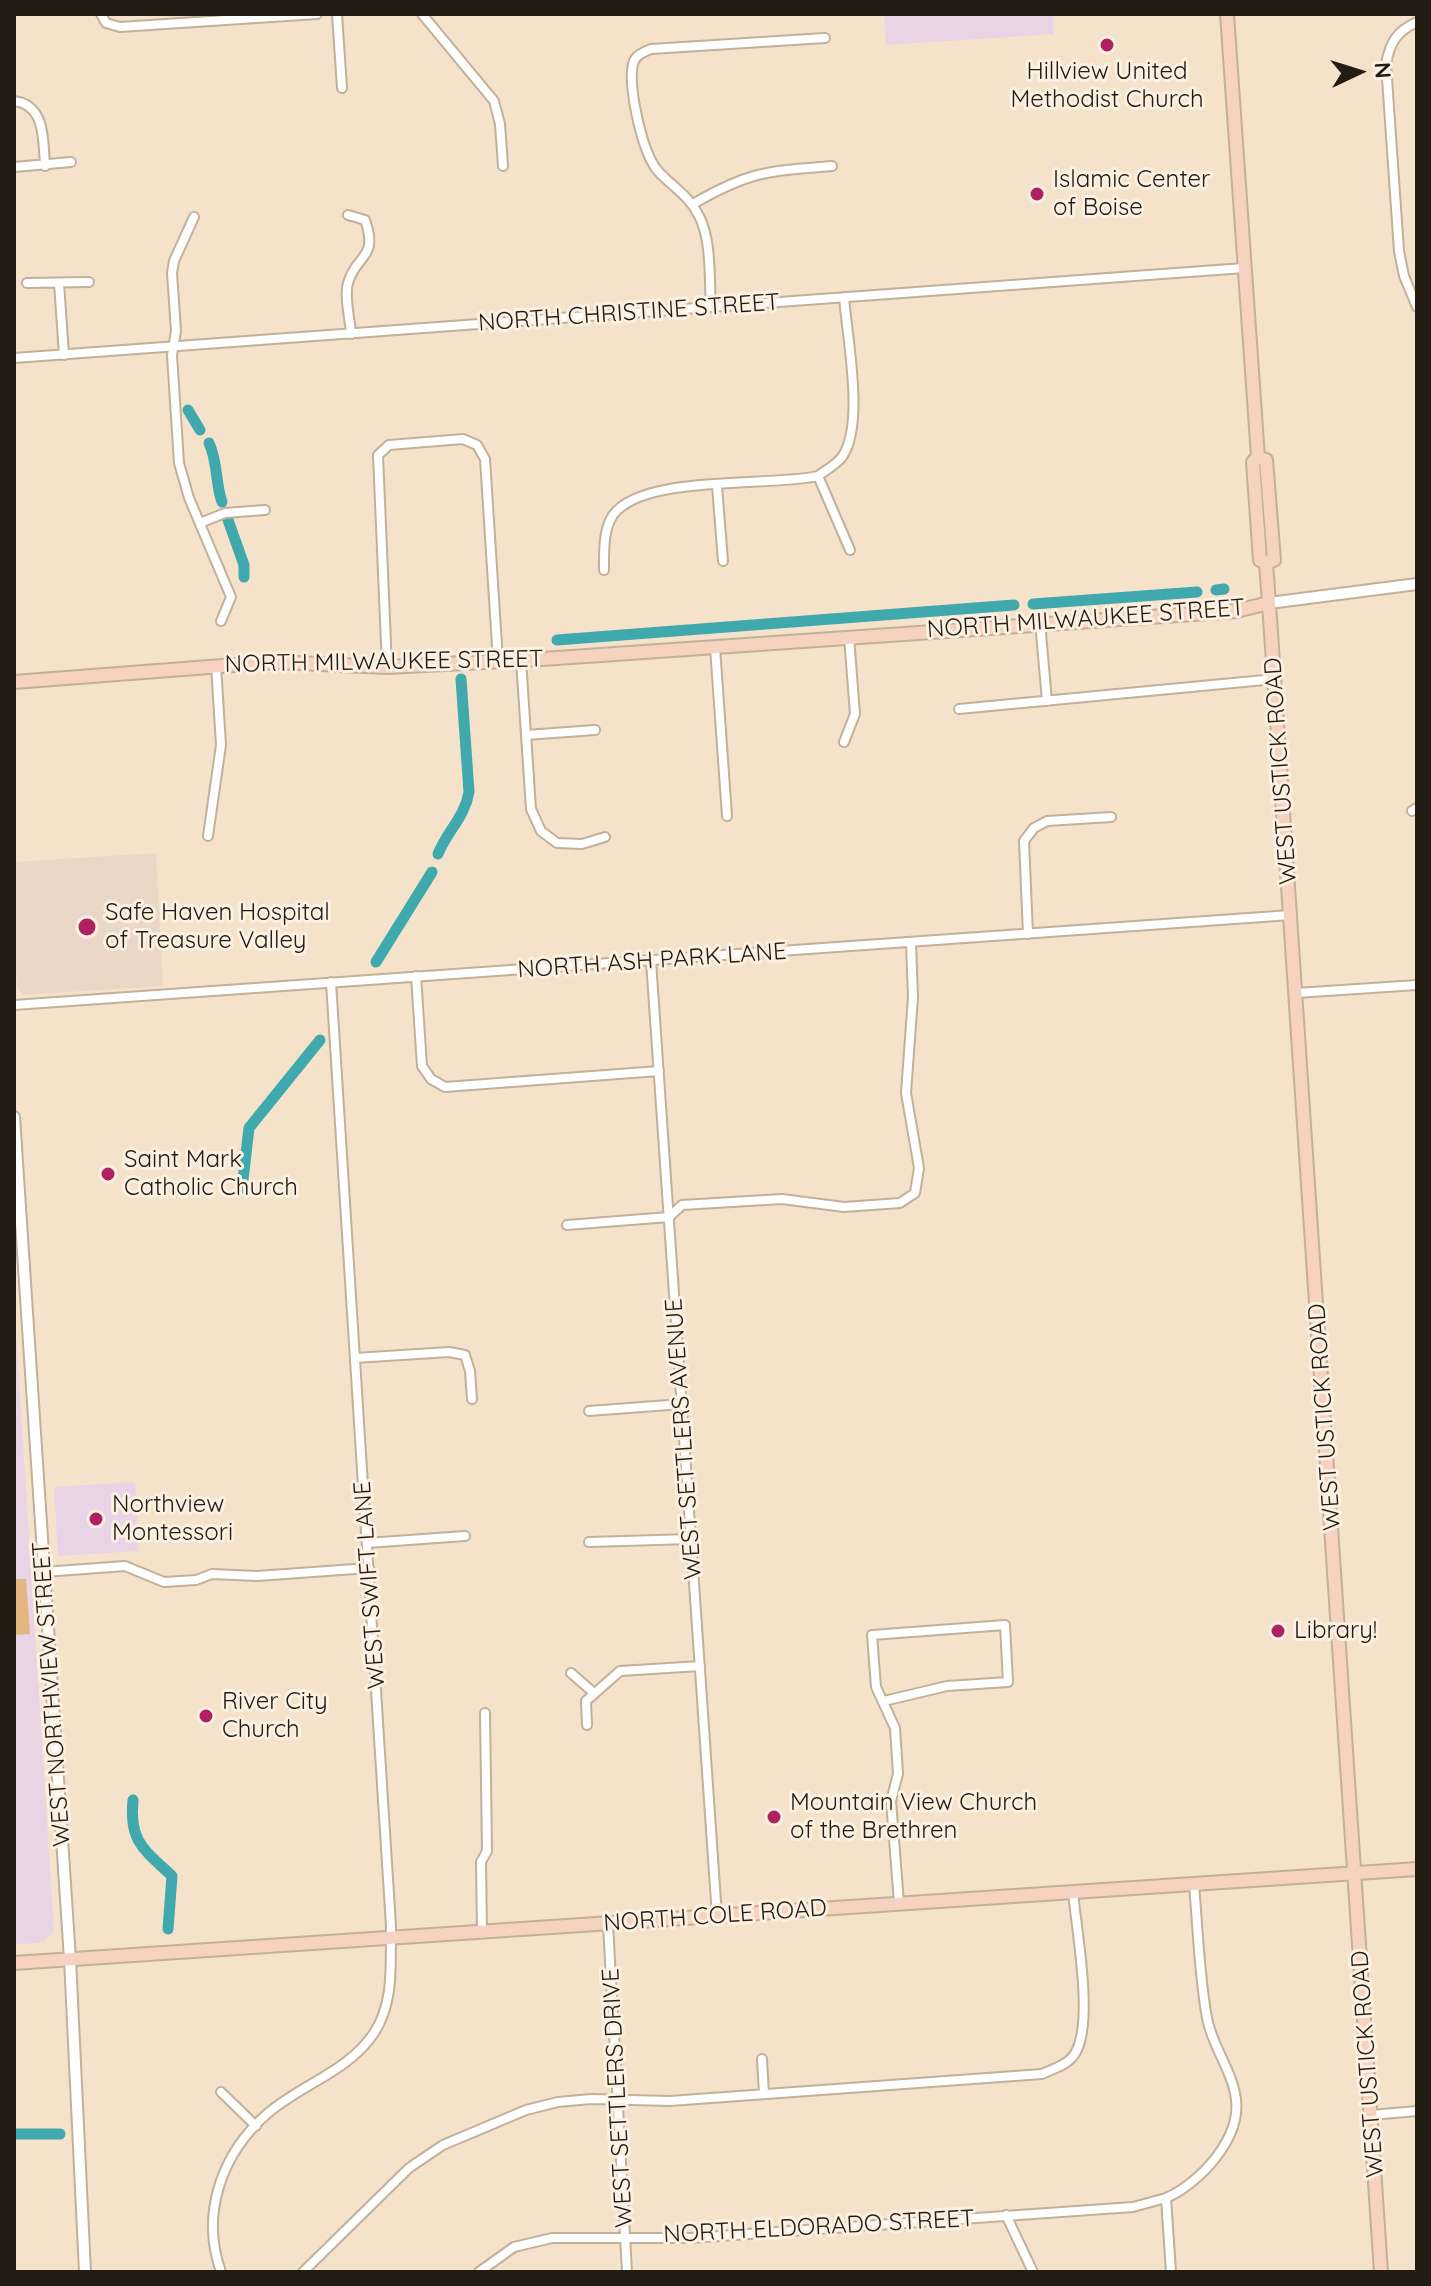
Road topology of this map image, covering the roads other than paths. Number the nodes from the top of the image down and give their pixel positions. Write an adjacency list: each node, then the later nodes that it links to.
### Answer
1 (317, 14): 5 (street)
2 (337, 14): 8 (street)
3 (422, 14): 12 (street)
4 (1227, 14): 18 (main road, WEST USTICK ROAD)
5 (103, 18)
6 (1417, 22): 24 (street)
7 (825, 38): 15 (street)
8 (342, 88)
9 (14, 101): 11 (street)
10 (71, 162): 11 (street)
11 (45, 166): 14 (street)
12 (503, 166)
13 (832, 166): 15 (street)
14 (14, 167)
15 (693, 204): 23 (street)
16 (348, 215): 25 (street)
17 (194, 217): 26 (street)
18 (1244, 268): 22 (street, NORTH CHRISTINE STREET); 37 (main road, WEST USTICK ROAD)
19 (89, 282): 21 (street)
20 (27, 283): 21 (street)
21 (59, 283): 27 (street)
22 (844, 297): 23 (street, NORTH CHRISTINE STREET); 29 (street)
23 (711, 307): 25 (street, NORTH CHRISTINE STREET)
24 (1417, 307)
25 (351, 334): 26 (street, NORTH CHRISTINE STREET)
26 (174, 347): 27 (street, NORTH CHRISTINE STREET); 32 (street)
27 (64, 355): 28 (street, NORTH CHRISTINE STREET)
28 (14, 358)
29 (818, 476): 30 (street); 33 (street)
30 (717, 486): 34 (street); 35 (street)
31 (265, 510): 32 (street)
32 (200, 523): 38 (street)
33 (850, 550)
34 (723, 561)
35 (604, 570)
36 (1417, 584): 37 (street, NORTH MILWAUKEE STREET)
37 (1269, 603): 39 (main road, NORTH MILWAUKEE STREET); 46 (main road, WEST USTICK ROAD)
38 (221, 621)
39 (1040, 622): 40 (main road, NORTH MILWAUKEE STREET); 48 (street)
40 (849, 637): 41 (main road, NORTH MILWAUKEE STREET); 52 (street)
41 (715, 647): 42 (main road, NORTH MILWAUKEE STREET); 53 (street)
42 (521, 660): 43 (main road, NORTH MILWAUKEE STREET); 51 (street)
43 (498, 661): 45 (main road, NORTH MILWAUKEE STREET); 45 (street)
44 (216, 665): 45 (main road, NORTH MILWAUKEE STREET); 47 (main road, NORTH MILWAUKEE STREET); 55 (street)
45 (387, 667)
46 (1275, 679): 48 (street); 57 (main road, WEST USTICK ROAD)
47 (14, 682)
48 (1047, 701): 49 (street)
49 (959, 709)
50 (595, 730): 51 (street)
51 (526, 735): 56 (street)
52 (844, 742)
53 (727, 816)
54 (1111, 817): 58 (street)
55 (208, 836)
56 (605, 837)
57 (1291, 915): 58 (street, NORTH ASH PARK LANE); 64 (main road, WEST USTICK ROAD)
58 (1028, 934): 59 (street, NORTH ASH PARK LANE)
59 (911, 943): 60 (street, NORTH ASH PARK LANE); 68 (street)
60 (651, 961): 61 (street, NORTH ASH PARK LANE); 66 (street, WEST SETTLERS AVENUE)
61 (416, 976): 62 (street, NORTH ASH PARK LANE); 66 (street)
62 (331, 982): 65 (street, NORTH ASH PARK LANE); 70 (street, WEST SWIFT LANE)
63 (1417, 985): 64 (street)
64 (1296, 993): 87 (main road, WEST USTICK ROAD)
65 (14, 1005)
66 (659, 1071): 68 (street, WEST SETTLERS AVENUE)
67 (14, 1117): 79 (street, WEST NORTHVIEW STREET)
68 (669, 1217): 69 (street); 72 (street, WEST SETTLERS AVENUE)
69 (567, 1225)
70 (355, 1358): 71 (street); 77 (street, WEST SWIFT LANE)
71 (472, 1399)
72 (682, 1404): 73 (street); 75 (street, WEST SETTLERS AVENUE)
73 (589, 1411)
74 (465, 1536): 77 (street)
75 (691, 1539): 76 (street); 80 (street, WEST SETTLERS AVENUE)
76 (589, 1542)
77 (367, 1543): 78 (street, WEST SWIFT LANE)
78 (369, 1568): 79 (street); 94 (street, WEST SWIFT LANE)
79 (44, 1572): 95 (street, WEST NORTHVIEW STREET)
80 (700, 1666): 82 (street); 91 (street, WEST SETTLERS AVENUE)
81 (571, 1673): 82 (street)
82 (594, 1693): 85 (street)
83 (884, 1701): 83 (street); 90 (street)
84 (485, 1713): 93 (street)
85 (587, 1725)
86 (1417, 1869): 87 (main road, NORTH COLE ROAD)
87 (1355, 1874): 88 (main road, NORTH COLE ROAD); 102 (main road, WEST USTICK ROAD)
88 (1194, 1885): 89 (main road, NORTH COLE ROAD); 104 (street)
89 (1073, 1892): 90 (main road, NORTH COLE ROAD); 99 (street)
90 (899, 1903): 91 (main road, NORTH COLE ROAD)
91 (717, 1916): 92 (main road, NORTH COLE ROAD)
92 (608, 1924): 93 (main road, NORTH COLE ROAD); 100 (street, WEST SETTLERS DRIVE)
93 (482, 1933): 94 (main road, NORTH COLE ROAD)
94 (391, 1939): 95 (main road, NORTH COLE ROAD); 103 (street, WEST SWIFT LANE)
95 (70, 1959): 96 (main road, NORTH COLE ROAD); 107 (street, WEST NORTHVIEW STREET)
96 (14, 1963)
97 (762, 2059): 99 (street)
98 (221, 2092): 103 (street)
99 (764, 2094): 100 (street)
100 (618, 2101): 106 (street, WEST SETTLERS DRIVE); 109 (street)
101 (1417, 2111): 102 (street)
102 (1371, 2115): 114 (main road, WEST USTICK ROAD)
103 (256, 2126): 108 (street, WEST SWIFT LANE)
104 (1166, 2198): 105 (street, NORTH ELDORADO STREET); 113 (street)
105 (1006, 2215): 106 (street, NORTH ELDORADO STREET); 112 (street)
106 (625, 2237): 110 (street, NORTH ELDORADO STREET); 111 (street, WEST SETTLERS DRIVE)
107 (85, 2272)
108 (221, 2272)
109 (303, 2272)
110 (479, 2272)
111 (627, 2272)
112 (1033, 2272)
113 (1171, 2272)
114 (1381, 2272)

